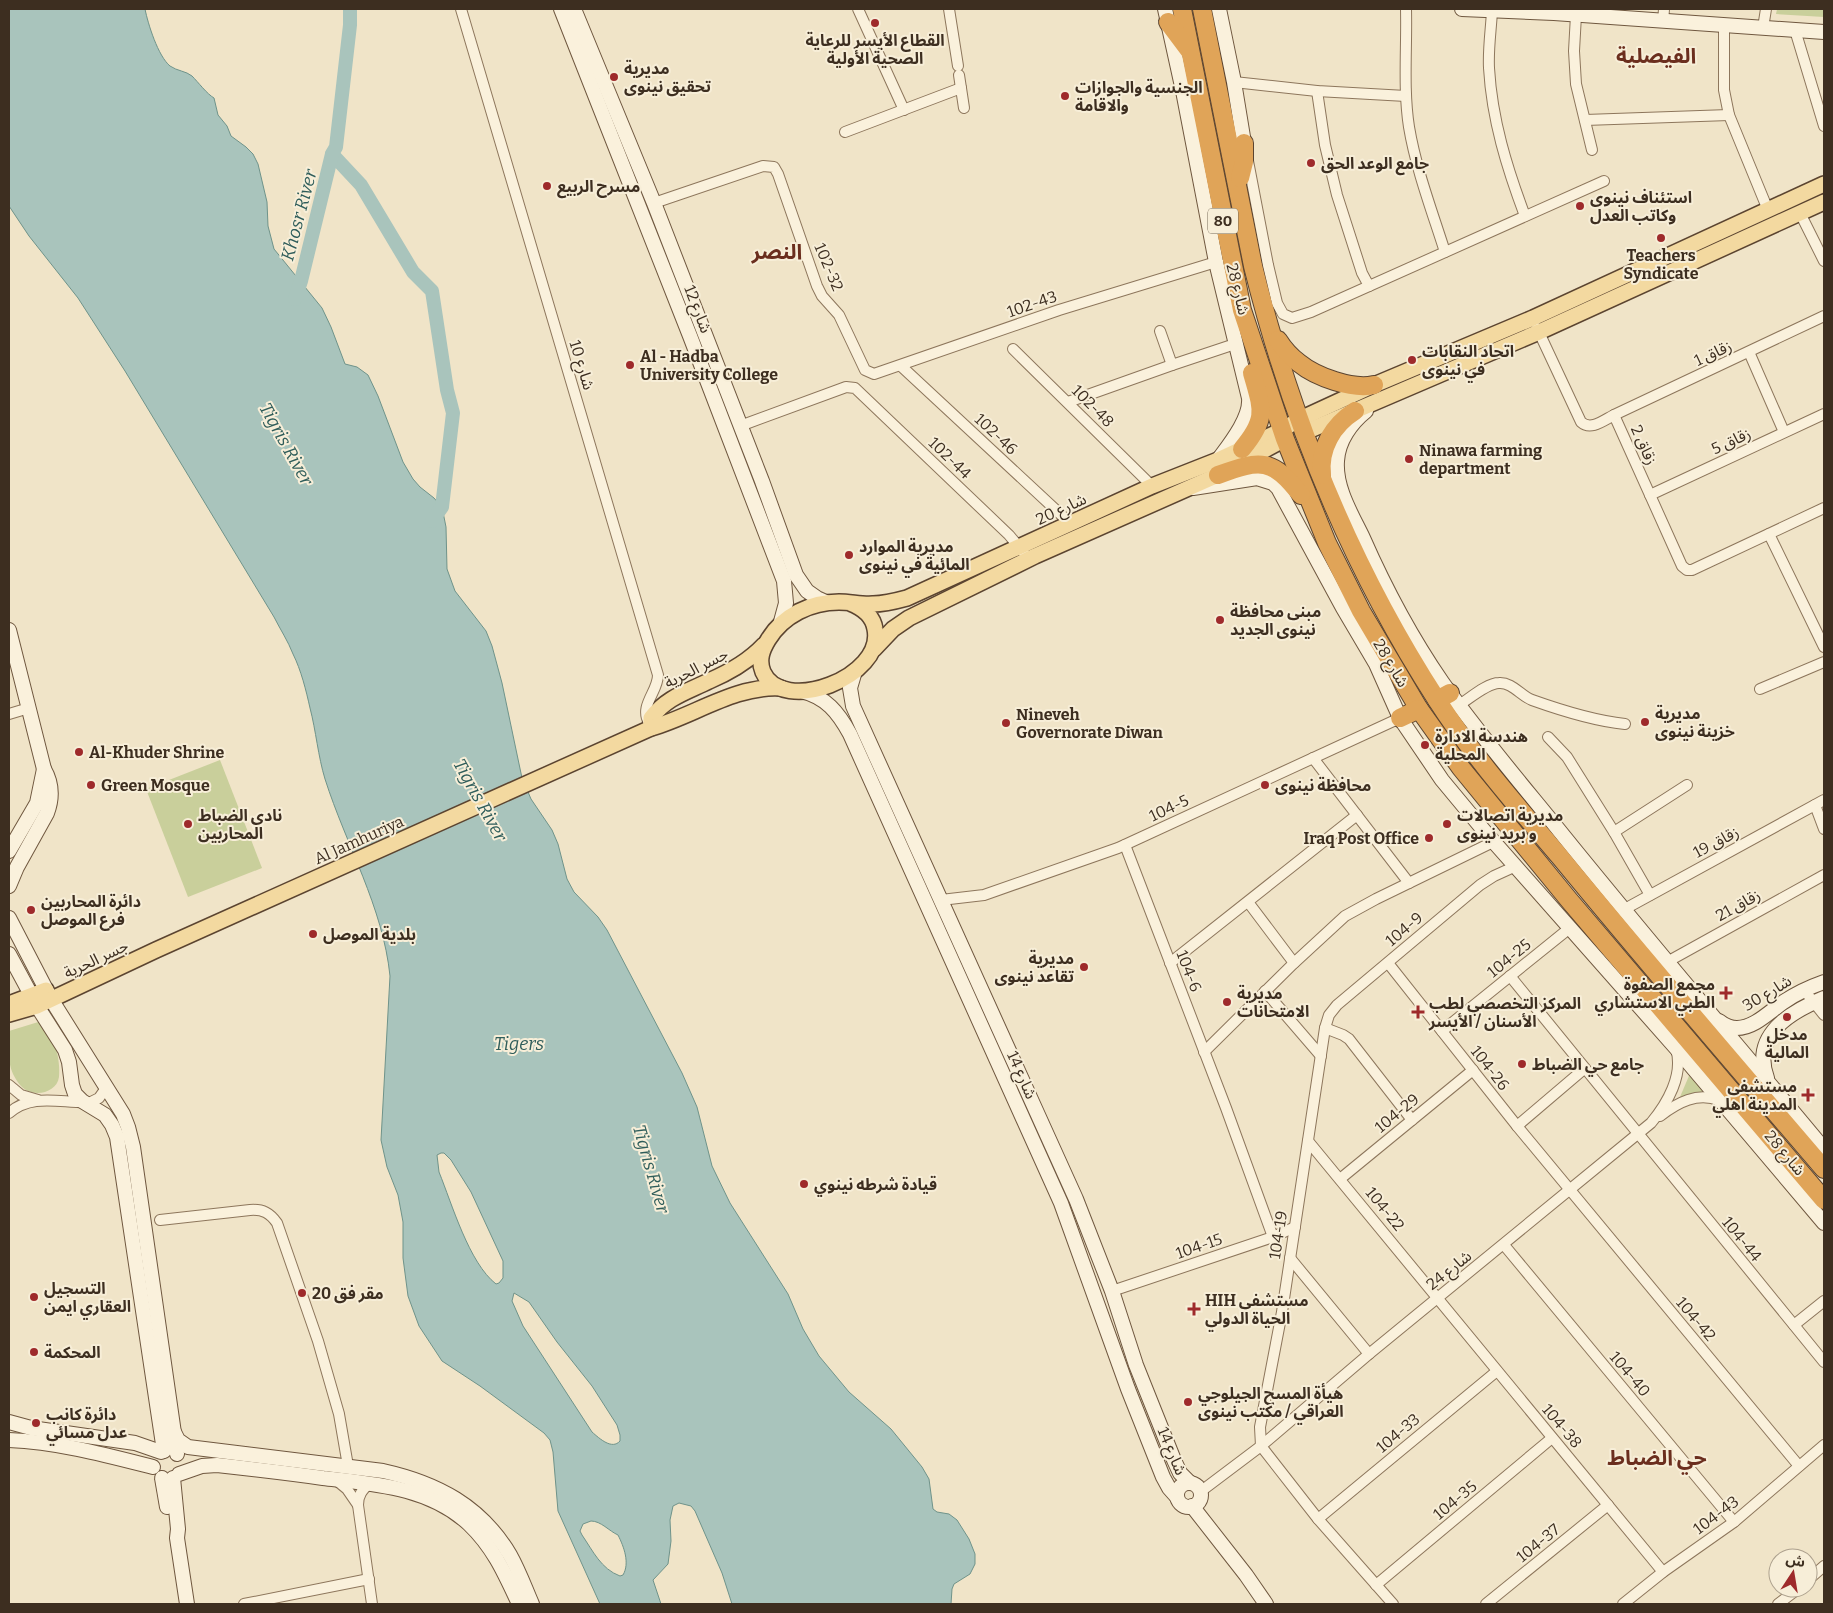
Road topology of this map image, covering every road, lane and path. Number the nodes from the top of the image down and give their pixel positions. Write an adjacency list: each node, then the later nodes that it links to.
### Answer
1 (461, 9): 100 (street, شارع 10)
2 (561, 9): 35 (street, شارع 12)
3 (574, 9): 34 (street, شارع 12)
4 (858, 9): 27 (street)
5 (949, 9): 23 (street)
6 (1182, 9): 21 (highway, شارع 28 / 80)
7 (1202, 9): 38 (highway, شارع 28 / 80)
8 (1219, 9): 22 (street)
9 (1406, 9): 25 (street)
10 (1462, 9): 12 (street)
11 (1766, 9): 18 (street)
12 (1492, 11): 13 (street); 43 (street)
13 (1554, 11): 15 (street)
14 (1167, 15): 21 (highway); 46 (street)
15 (1576, 15): 16 (street); 29 (street)
16 (1664, 15): 17 (street)
17 (1724, 26): 18 (street); 28 (street)
18 (1764, 28): 19 (street)
19 (1795, 30): 20 (street); 30 (street)
20 (1824, 32)
21 (1192, 57): 54 (highway, شارع 28 / 80)
22 (1234, 82): 24 (street); 32 (street)
23 (961, 88): 26 (street); 27 (street)
24 (1317, 91): 25 (street); 47 (street)
25 (1406, 96): 44 (street)
26 (964, 108)
27 (904, 110): 31 (street)
28 (1729, 115): 29 (street); 41 (street)
29 (1585, 120): 33 (street)
30 (1824, 126)
31 (846, 132)
32 (1244, 143): 38 (highway); 47 (street)
33 (1592, 150)
34 (638, 164): 35 (street); 39 (street, شارع 12)
35 (624, 169): 53 (street, شارع 12)
36 (1604, 181): 43 (street)
37 (1824, 184): 41 (main road)
38 (1239, 189): 50 (highway, شارع 28 / 80)
39 (654, 202): 53 (street, شارع 12); 59 (street, 102-32)
40 (1824, 202): 42 (main road)
41 (1768, 210): 49 (main road)
42 (1800, 213): 45 (street); 52 (main road)
43 (1525, 216): 44 (street)
44 (1445, 252): 47 (street)
45 (1824, 261)
46 (1216, 262): 55 (street); 60 (street, 102-43)
47 (1369, 286)
48 (1824, 316): 57 (street, زقاق 1)
49 (1533, 318): 52 (street, زقاق 2); 61 (main road)
50 (1269, 324): 61 (highway); 67 (highway, شارع 28 / 80)
51 (1160, 331): 58 (street)
52 (1539, 332): 61 (main road); 65 (street, زقاق 2)
53 (696, 334): 66 (street, شارع 12); 83 (street, شارع 12)
54 (1253, 340): 69 (highway, شارع 28 / 80); 70 (highway)
55 (1235, 344): 58 (street); 71 (street)
56 (1013, 349): 62 (street, 102-48)
57 (1750, 352): 65 (street, زقاق 1); 68 (street)
58 (1172, 364): 62 (street)
59 (862, 366): 60 (street, 102-43)
60 (901, 366): 78 (street, 102-46)
61 (1379, 392): 63 (main road); 67 (main road); 94 (street)
62 (1068, 402): 73 (street, 102-48)
63 (1355, 411): 67 (main road); 72 (highway)
64 (1824, 414): 68 (street, زقاق 5)
65 (1614, 415): 75 (street, زقاق 2)
66 (740, 426): 80 (street, 102-44); 81 (street, شارع 12)
67 (1300, 426): 69 (highway); 72 (highway, شارع 28 / 80)
68 (1784, 432): 75 (street, زقاق 5)
69 (1284, 434): 70 (main road, شارع 20); 71 (main road, شارع 20); 77 (highway, شارع 28 / 80)
70 (1242, 449): 71 (main road, شارع 20)
71 (1218, 467): 73 (main road, شارع 20); 74 (main road, شارع 20); 77 (highway)
72 (1324, 480): 94 (highway, شارع 28 / 80)
73 (1152, 486): 78 (main road, شارع 20)
74 (1172, 494): 80 (main road, شارع 20); 98 (street)
75 (1650, 495): 79 (street, زقاق 2)
76 (1824, 508): 79 (street)
77 (1316, 517): 96 (highway, شارع 28 / 80)
78 (1070, 524): 80 (main road, شارع 20)
79 (1769, 534): 86 (street)
80 (1025, 553): 82 (main road, شارع 20); 88 (main road, شارع 20)
81 (828, 603): 82 (main road); 83 (main road)
82 (850, 603): 88 (main road)
83 (780, 625): 85 (main road)
84 (9, 630): 87 (street)
85 (765, 644): 91 (main road); 100 (main road, جسر الحرية)
86 (1824, 647)
87 (12, 649): 95 (street)
88 (873, 650): 90 (main road)
89 (1824, 662): 92 (street)
90 (855, 671): 93 (main road); 118 (street, شارع 14)
91 (782, 688): 93 (main road); 100 (main road)
92 (1760, 689)
93 (801, 691): 194 (street, شارع 14)
94 (1449, 699): 99 (street); 116 (highway, شارع 28 / 80); 121 (street)
95 (29, 708): 97 (street); 103 (street)
96 (1419, 709): 98 (highway); 119 (highway, شارع 28 / 80)
97 (9, 714)
98 (1400, 718): 102 (street, 104-5); 109 (street)
99 (1625, 724)
100 (651, 728): 124 (main road, Al Jamhuriya)
101 (1548, 737): 108 (street)
102 (1313, 758): 106 (street); 110 (street, 104-5)
103 (44, 768): 111 (street); 115 (street)
104 (1687, 785): 108 (street)
105 (1820, 802): 107 (street); 117 (street, زقاق 19)
106 (1357, 815): 114 (street); 120 (street)
107 (1824, 829)
108 (1614, 832): 117 (street)
109 (1493, 842): 112 (street); 114 (street)
110 (1125, 845): 118 (street, 104-5); 128 (street, 104-6)
111 (9, 851)
112 (1516, 866): 123 (street); 126 (street, 104-9)
113 (1824, 875): 129 (street, زقاق 21)
114 (1409, 882): 127 (street)
115 (9, 886)
116 (1584, 886): 119 (highway); 129 (highway, شارع 28 / 80)
117 (1650, 894): 121 (street, زقاق 19)
118 (941, 900): 172 (street, شارع 14)
119 (1569, 900): 137 (highway, شارع 28 / 80)
120 (1248, 902): 127 (street); 128 (street)
121 (1623, 910): 129 (street)
122 (9, 918): 134 (street)
123 (1570, 927): 130 (street, 104-25); 137 (street)
124 (156, 950): 134 (main road, جسر الحرية)
125 (9, 954): 136 (street)
126 (1388, 962): 142 (street, 104-9); 143 (street, 104-26)
127 (1294, 963): 133 (street)
128 (1170, 964): 145 (street, 104-6)
129 (1671, 974): 139 (street); 162 (highway, شارع 28 / 80)
130 (1510, 976): 143 (street, 104-25); 147 (street, 104-44)
131 (1824, 982): 132 (street, شارع 30)
132 (1804, 990): 135 (street); 139 (street, شارع 30)
133 (1265, 992): 145 (street); 146 (street)
134 (48, 994): 136 (main road, جسر الحرية); 151 (street)
135 (1819, 1000): 141 (street); 149 (street, شارع 30)
136 (34, 1001): 138 (main road); 140 (main road); 153 (street)
137 (1646, 1001): 144 (street); 165 (highway, شارع 28 / 80)
138 (9, 1004)
139 (1705, 1007): 149 (street)
140 (9, 1014)
141 (1824, 1015)
142 (1325, 1028): 146 (street, 104-19); 156 (street)
143 (1442, 1031): 148 (street, 104-26)
144 (1676, 1048): 154 (street); 157 (street, شارع 24)
145 (1204, 1052): 169 (street, 104-6)
146 (1321, 1056): 160 (street, 104-19)
147 (1584, 1069): 158 (street); 159 (street, 104-44)
148 (1473, 1070): 156 (street, 104-29); 158 (street, 104-26)
149 (1770, 1083): 161 (street)
150 (9, 1085): 152 (street)
151 (106, 1088): 153 (street); 180 (street)
152 (38, 1100): 153 (street); 155 (street)
153 (82, 1101): 185 (street)
154 (1721, 1102): 157 (street); 167 (street)
155 (9, 1113)
156 (1412, 1120): 163 (street, 104-29)
157 (1652, 1123): 159 (street, شارع 24)
158 (1518, 1126): 164 (street, 104-26)
159 (1638, 1134): 164 (street, شارع 24); 175 (street, 104-44)
160 (1308, 1140): 163 (street, 104-22); 168 (street, 104-19)
161 (1824, 1149)
162 (1824, 1169)
163 (1340, 1179): 173 (street, 104-22)
164 (1570, 1190): 170 (street, شارع 24); 188 (street, 104-42)
165 (1824, 1200)
166 (160, 1220): 187 (street)
167 (1824, 1223)
168 (1295, 1227): 169 (street, 104-15); 171 (street, 104-19)
169 (1273, 1237): 172 (street, 104-15)
170 (1504, 1245): 173 (street, شارع 24); 199 (street, 104-40)
171 (1290, 1258): 176 (street); 184 (street, 104-19)
172 (1112, 1291): 193 (street, شارع 14)
173 (1438, 1298): 176 (street, شارع 24); 178 (street, 104-38)
174 (1824, 1301): 175 (street)
175 (1794, 1325): 177 (street, 104-44)
176 (1369, 1354): 184 (street, شارع 24)
177 (1824, 1362)
178 (1497, 1371): 181 (street, 104-38); 198 (street, 104-33)
179 (9, 1422): 185 (street)
180 (174, 1432): 185 (street); 186 (street)
181 (1552, 1438): 197 (street, 104-38); 202 (street, 104-35)
182 (9, 1440): 189 (street)
183 (1824, 1445): 188 (street, 104-43)
184 (1261, 1446): 193 (street, شارع 24); 198 (street)
185 (167, 1452): 189 (street); 189 (street)
186 (258, 1463): 187 (street); 189 (street); 190 (street)
187 (348, 1466): 191 (street)
188 (1799, 1466): 199 (street, 104-43)
189 (167, 1474): 203 (street)
190 (336, 1479): 192 (street); 195 (street)
191 (393, 1480): 192 (street); 206 (street); 207 (street)
192 (370, 1483): 195 (street)
193 (1195, 1488): 194 (street); 196 (street)
194 (1177, 1497): 196 (street)
195 (358, 1505): 201 (street)
196 (1192, 1506): 208 (street)
197 (1608, 1506): 200 (street, 104-38); 210 (street, 104-37)
198 (1318, 1519): 202 (street)
199 (1734, 1522): 200 (street, 104-43)
200 (1663, 1572): 211 (street, 104-43)
201 (369, 1579): 204 (street); 205 (street)
202 (1376, 1585): 209 (street)
203 (187, 1604)
204 (244, 1604)
205 (372, 1604)
206 (518, 1604)
207 (532, 1604)
208 (1266, 1604)
209 (1393, 1604)
210 (1486, 1604)
211 (1623, 1604)

